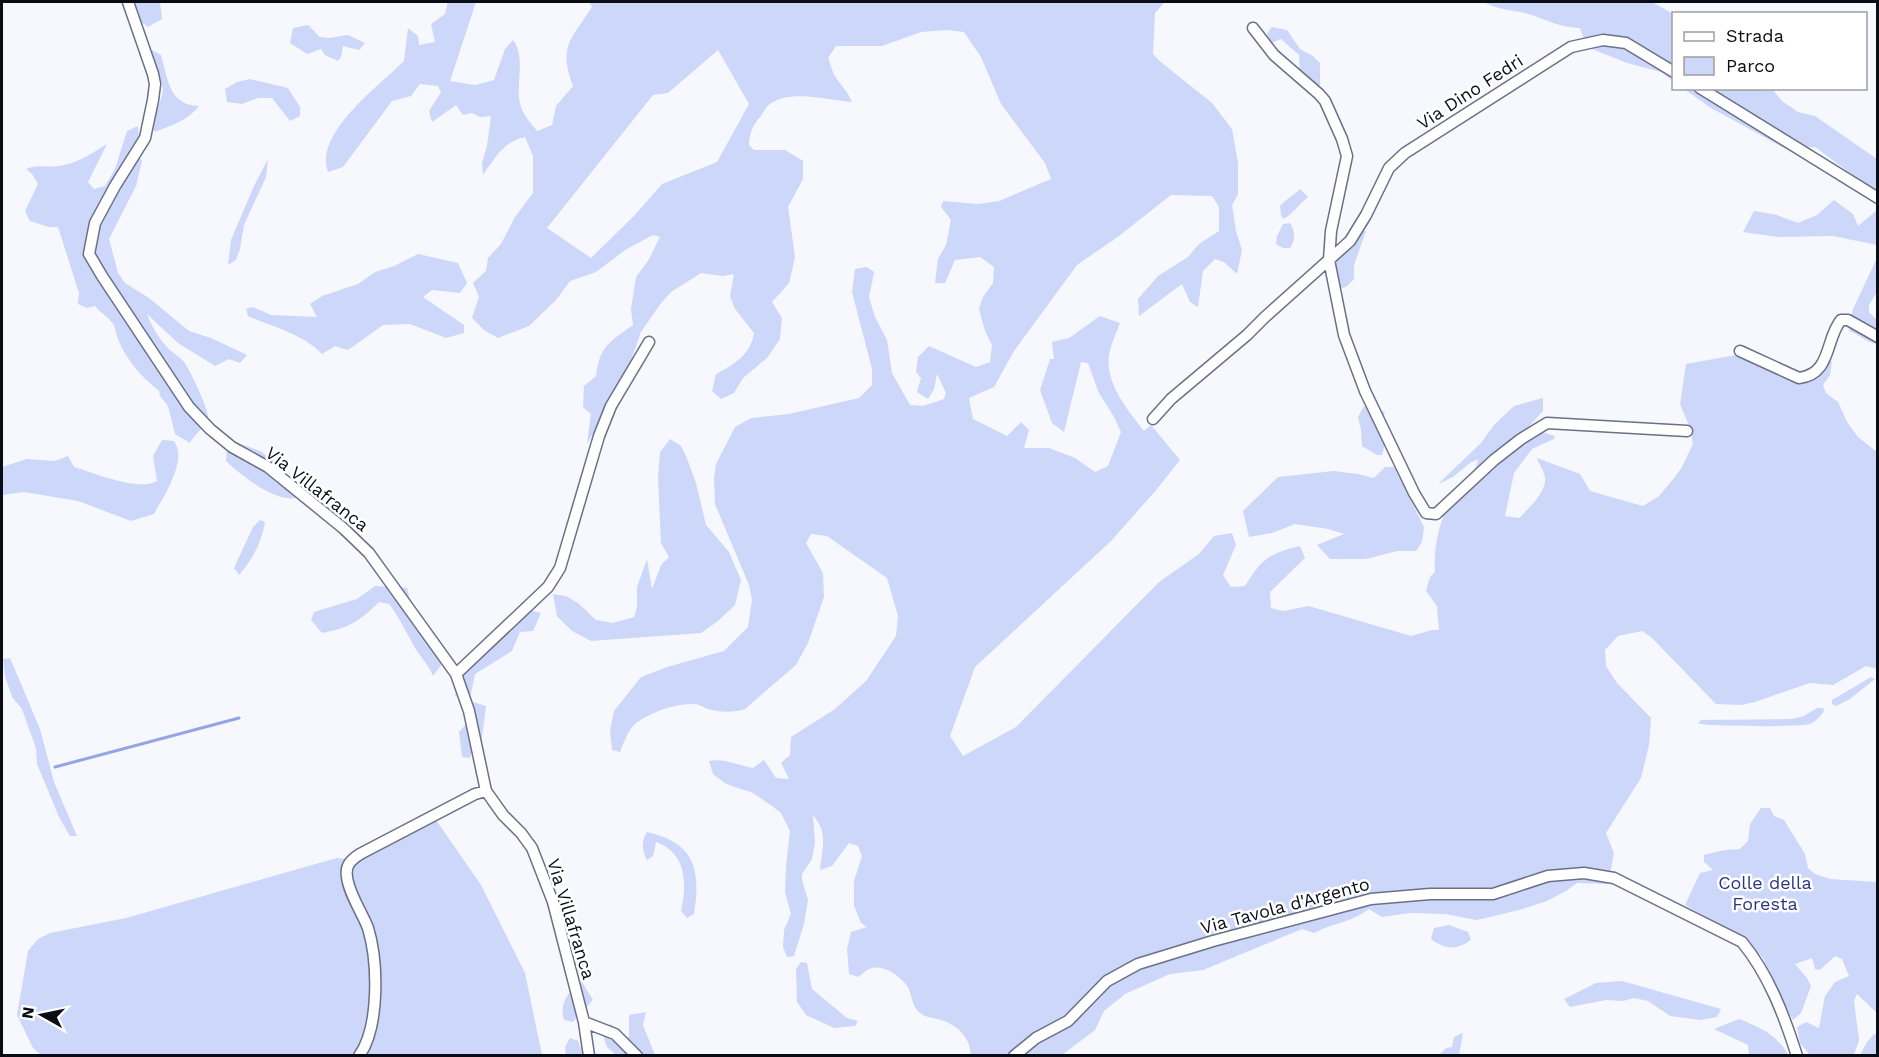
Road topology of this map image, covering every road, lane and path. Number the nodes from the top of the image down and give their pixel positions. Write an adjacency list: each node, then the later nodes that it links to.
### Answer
1 (128, 2): 12 (street, Via Villafranca)
2 (1253, 28): 6 (street)
3 (1672, 71): 6 (street, Via Dino Fedri)
4 (1703, 90): 5 (street)
5 (1878, 198)
6 (1329, 260): 10 (street, Via Dino Fedri); 11 (street)
7 (1878, 337): 9 (street)
8 (649, 342): 12 (street)
9 (1740, 351)
10 (1153, 419)
11 (1687, 431)
12 (456, 674): 13 (street, Via Villafranca)
13 (486, 790): 14 (street, Via Villafranca); 15 (street)
14 (584, 1022): 16 (street, Via Villafranca); 17 (street)
15 (359, 1056)
16 (589, 1056)
17 (637, 1056)
18 (1014, 1056): 19 (street, Via Tavola d'Argento)
19 (1797, 1056)

